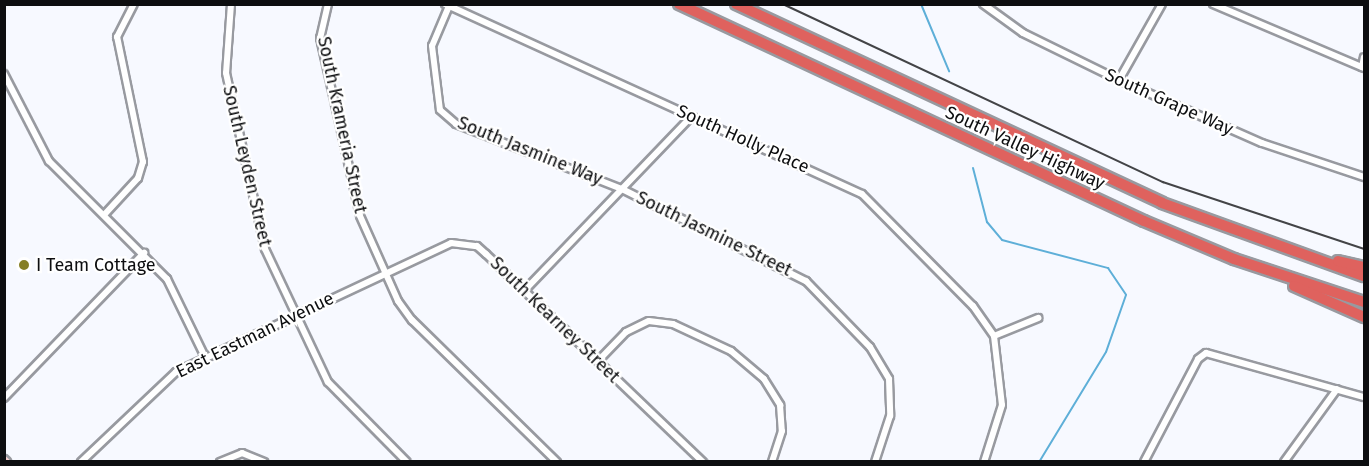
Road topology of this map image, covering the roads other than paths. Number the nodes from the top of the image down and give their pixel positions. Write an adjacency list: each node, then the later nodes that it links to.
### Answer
1 (134, 4): 17 (street)
2 (231, 4): 26 (street, South Leyden Street)
3 (328, 4): 22 (street, South Krameria Street)
4 (679, 4): 20 (highway, South Valley Highway)
5 (736, 4): 18 (highway, South Valley Highway)
6 (983, 4): 13 (street, South Grape Way)
7 (1162, 4): 13 (street)
8 (1213, 4): 11 (street)
9 (447, 5): 14 (street, South Holly Place); 16 (street, South Jasmine Way)
10 (1365, 57): 11 (street)
11 (1363, 67)
12 (4, 74): 17 (street)
13 (1119, 80): 15 (street, South Grape Way)
14 (691, 117): 16 (street); 29 (street, South Holly Place)
15 (1365, 177)
16 (622, 189): 24 (street); 42 (street, South Jasmine Street)
17 (104, 215): 19 (street)
18 (1273, 246): 21 (highway); 23 (highway, South Valley Highway)
19 (144, 253): 30 (street); 34 (street)
20 (1234, 259): 25 (highway, South Valley Highway); 27 (highway)
21 (1365, 267)
22 (386, 271): 24 (street, South Kearney Street); 26 (street, East Eastman Avenue); 39 (street, South Krameria Street)
23 (1365, 276)
24 (525, 290): 31 (street, South Kearney Street)
25 (1365, 302)
26 (295, 314): 30 (street, East Eastman Avenue); 38 (street, South Leyden Street)
27 (1365, 316)
28 (1038, 318): 29 (street)
29 (994, 336): 43 (street, South Holly Place)
30 (205, 357): 35 (street, East Eastman Avenue)
31 (598, 361): 40 (street, South Kearney Street); 41 (street)
32 (1337, 389): 33 (street); 44 (street); 45 (street)
33 (1365, 397)
34 (4, 398)
35 (81, 462)
36 (220, 462): 37 (street)
37 (264, 462)
38 (407, 462)
39 (557, 462)
40 (703, 462)
41 (772, 462)
42 (875, 462)
43 (984, 462)
44 (1144, 462)
45 (1284, 462)

